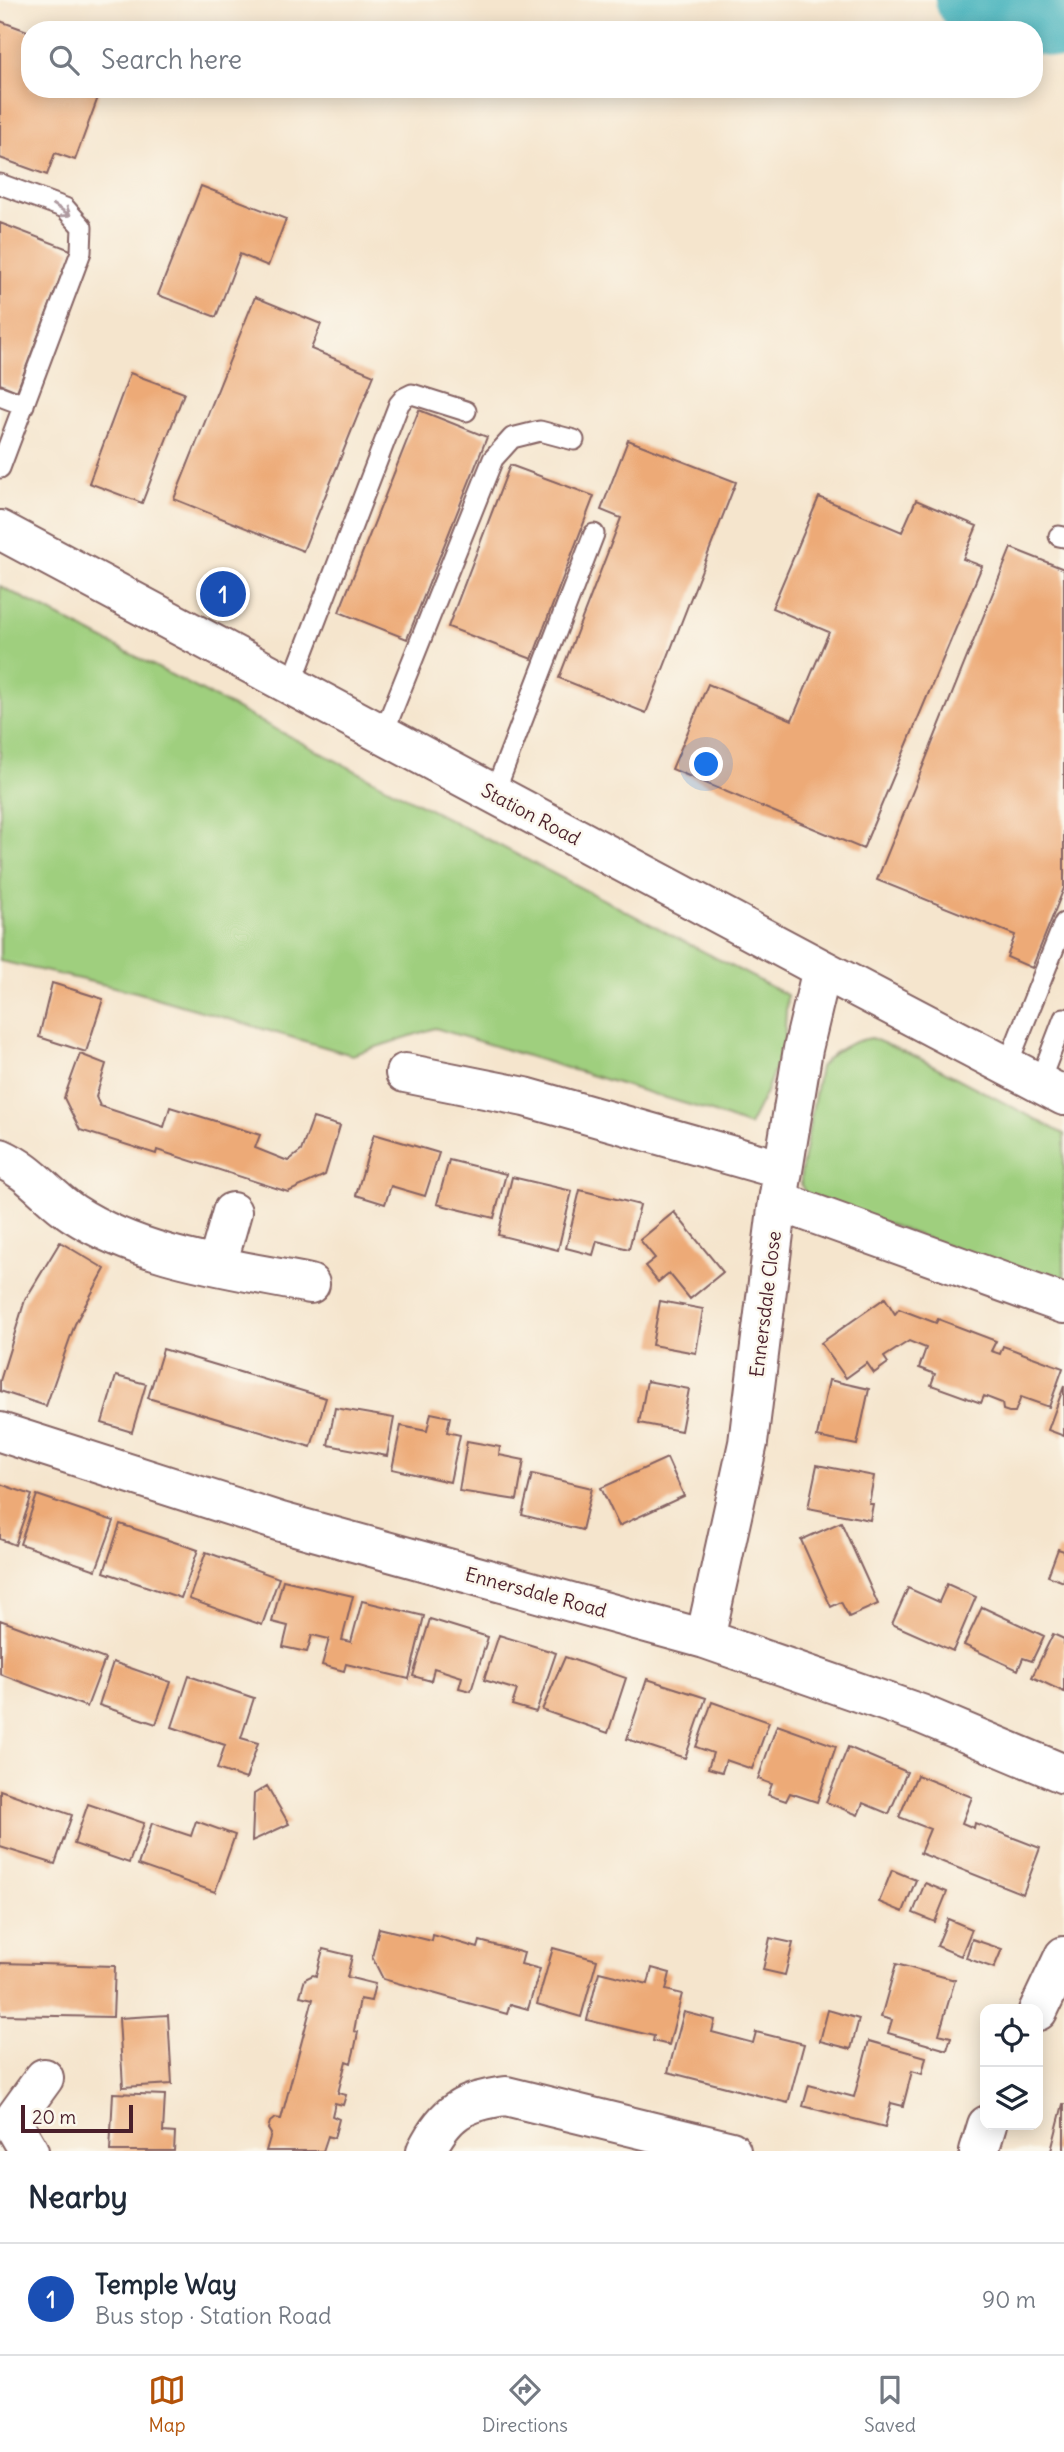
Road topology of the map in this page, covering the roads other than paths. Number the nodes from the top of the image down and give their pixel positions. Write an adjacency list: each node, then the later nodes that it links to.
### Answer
1 (0, 184): 3 (lane, one-way to 3)
2 (0, 396): 3 (lane)
3 (24, 405): 6 (lane)
4 (466, 411): 9 (lane)
5 (574, 440): 10 (lane)
6 (0, 468)
7 (0, 530): 9 (street, Station Road)
8 (594, 534): 11 (lane)
9 (291, 685): 10 (street, Station Road)
10 (383, 734): 11 (street, Station Road)
11 (494, 794): 13 (street, Station Road)
12 (1064, 923): 16 (lane)
13 (822, 969): 16 (street, Station Road); 18 (street, Ennersdale Close)
14 (1064, 1018): 16 (lane)
15 (405, 1073): 18 (street)
16 (1037, 1081)
17 (0, 1158): 20 (street)
18 (780, 1186): 22 (street); 24 (street, Ennersdale Close)
19 (232, 1212): 20 (street)
20 (217, 1265): 21 (street)
21 (310, 1284)
22 (1064, 1304)
23 (0, 1432): 24 (street, Ennersdale Road)
24 (705, 1639): 25 (street, Ennersdale Road)
25 (1064, 1774)
26 (1064, 1956): 27 (street)
27 (1041, 2004)
28 (44, 2078): 30 (street)
29 (985, 2130): 33 (street)
30 (14, 2132)
31 (426, 2151): 32 (street)
32 (731, 2151)
33 (979, 2151)

